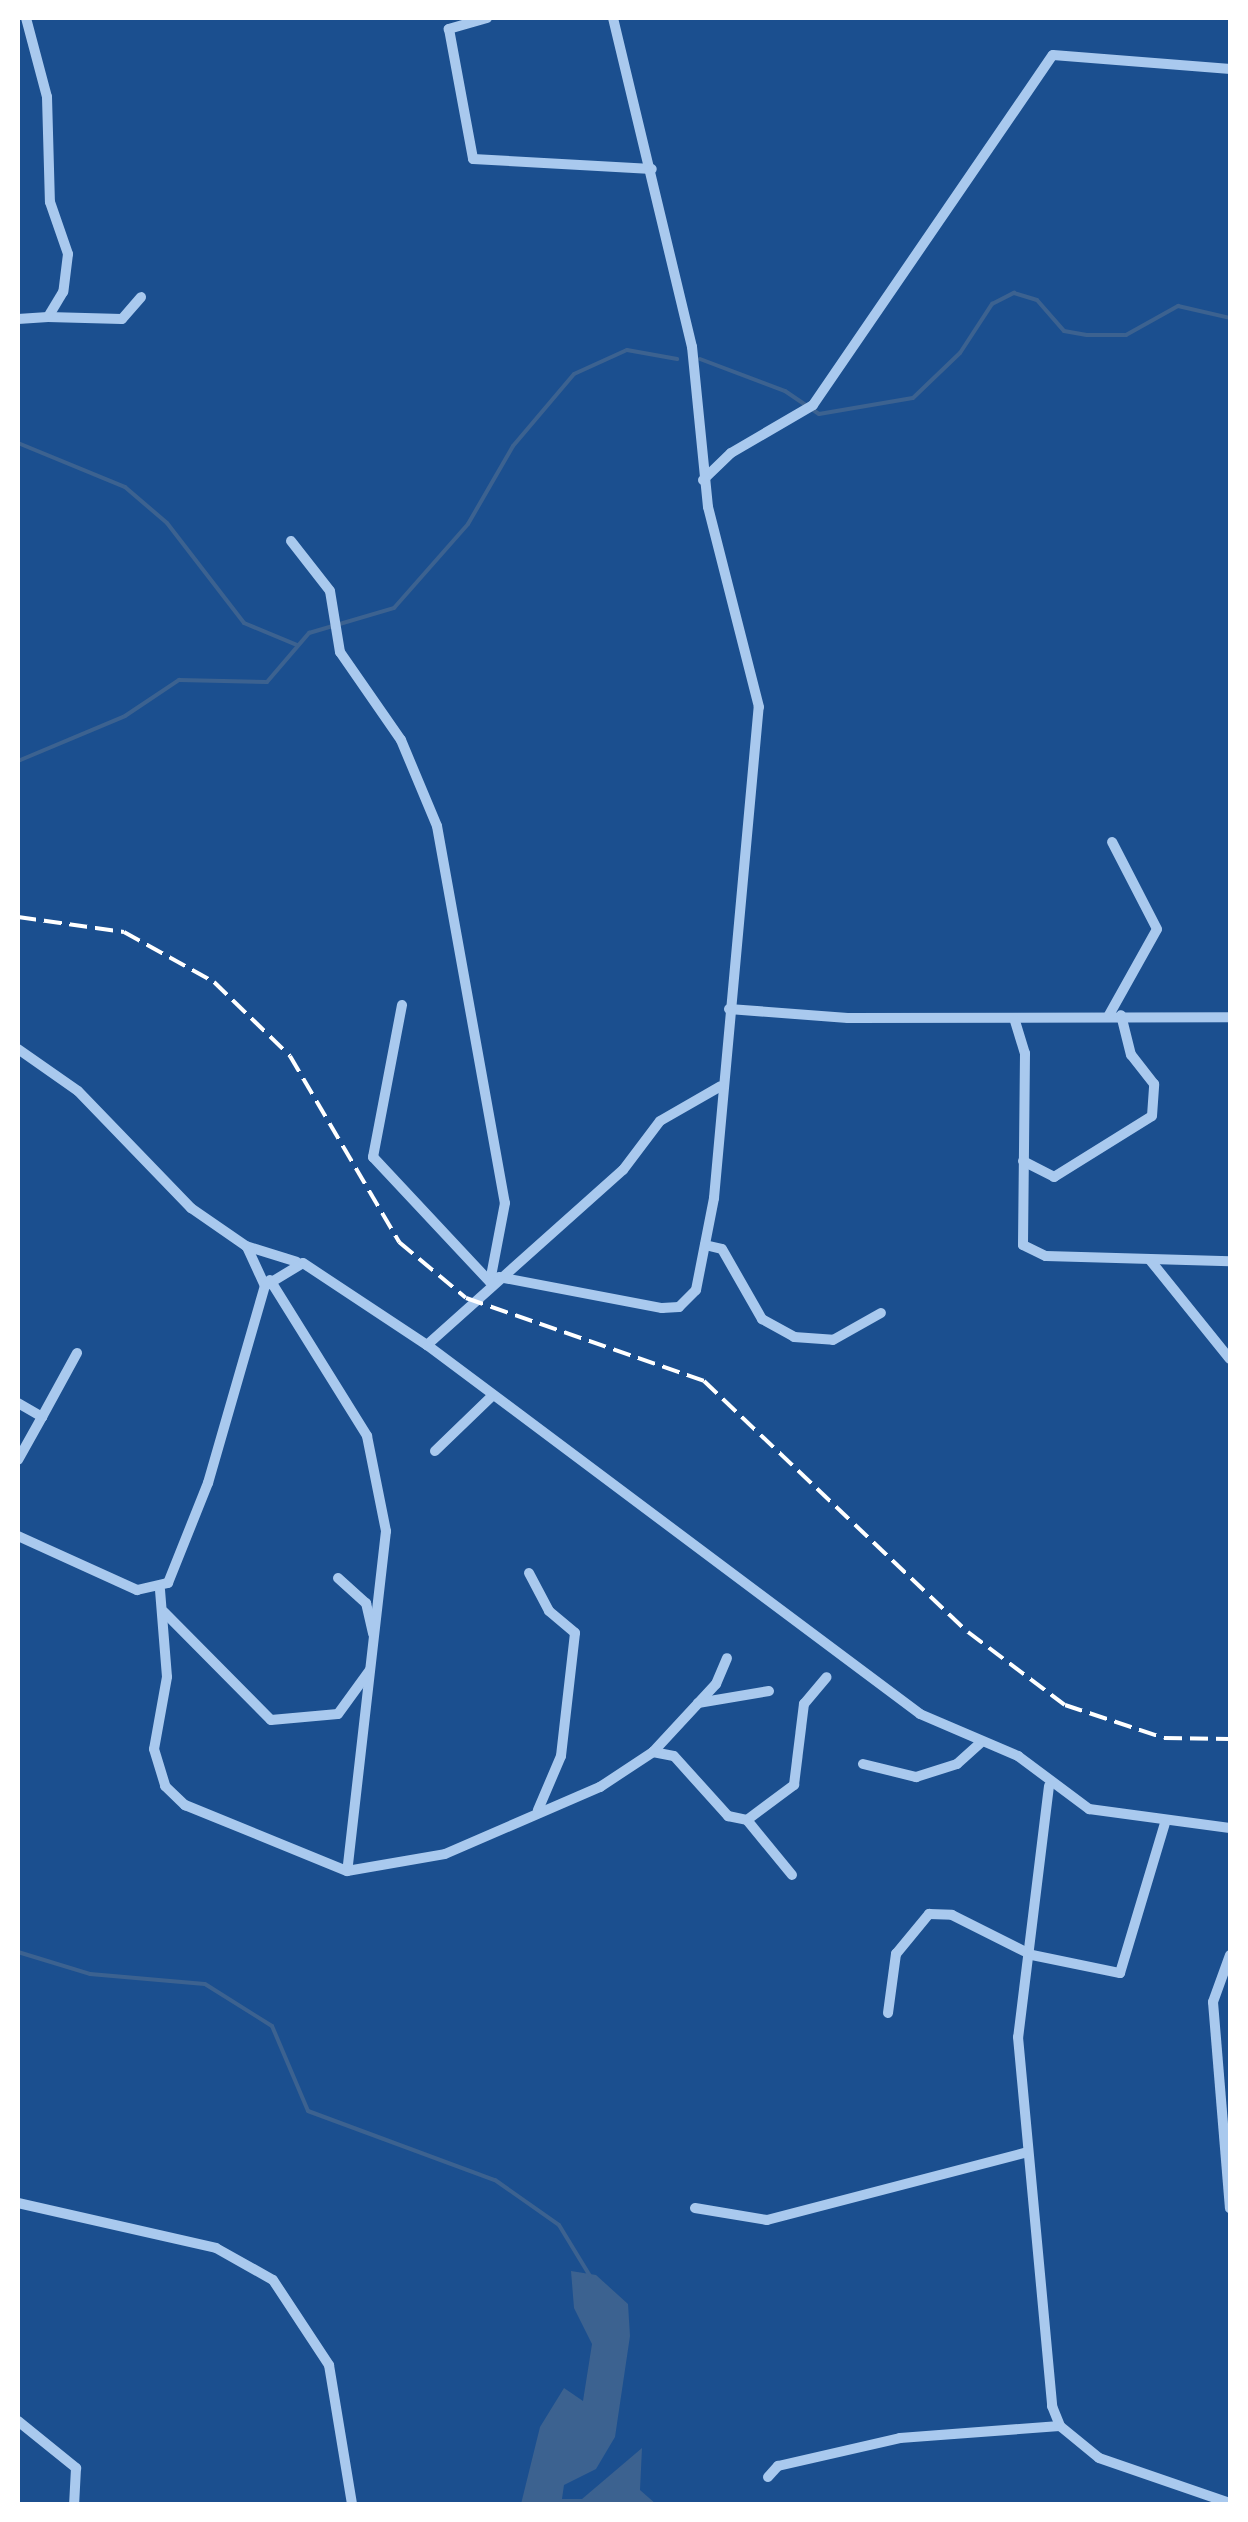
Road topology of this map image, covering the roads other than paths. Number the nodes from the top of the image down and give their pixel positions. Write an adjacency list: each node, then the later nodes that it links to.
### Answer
1 (26, 18): 8 (street)
2 (486, 18): 4 (street)
3 (612, 18): 6 (street)
4 (456, 20): 6 (street)
5 (1230, 69): 10 (street)
6 (652, 169): 10 (street)
7 (142, 297): 8 (street)
8 (48, 316): 9 (street)
9 (18, 319)
10 (703, 480): 14 (street)
11 (291, 541): 28 (street)
12 (1112, 842): 15 (street)
13 (402, 1005): 28 (street)
14 (729, 1009): 17 (street); 21 (street)
15 (1115, 1015): 16 (street); 17 (street); 22 (street)
16 (1230, 1017)
17 (1015, 1020): 22 (street)
18 (18, 1048): 19 (street)
19 (29, 1056): 20 (street); 24 (street)
20 (18, 1068)
21 (721, 1086): 23 (street); 28 (street)
22 (1023, 1161): 25 (street)
23 (704, 1245): 28 (street); 30 (street)
24 (246, 1246): 27 (street); 29 (street)
25 (1150, 1260): 26 (street); 33 (street)
26 (1230, 1261)
27 (303, 1263): 29 (street); 31 (street)
28 (493, 1281): 31 (street)
29 (267, 1283): 42 (street); 56 (street)
30 (881, 1313)
31 (427, 1345): 34 (street)
32 (78, 1353): 36 (street)
33 (1230, 1358)
34 (491, 1397): 37 (street); 48 (street)
35 (18, 1403): 36 (street)
36 (42, 1418): 38 (street)
37 (435, 1451)
38 (18, 1460)
39 (18, 1536): 42 (street)
40 (529, 1573): 52 (street)
41 (338, 1578): 43 (street)
42 (160, 1590): 43 (street)
43 (164, 1612): 56 (street)
44 (727, 1658): 47 (street)
45 (826, 1677): 53 (street)
46 (769, 1691): 47 (street)
47 (697, 1703): 49 (street)
48 (980, 1744): 50 (street); 51 (street)
49 (653, 1752): 52 (street); 53 (street)
50 (863, 1764)
51 (1049, 1786): 54 (street); 58 (street)
52 (538, 1810): 56 (street)
53 (747, 1820): 57 (street)
54 (1164, 1823): 55 (street); 58 (street)
55 (1230, 1829)
56 (347, 1871)
57 (792, 1876)
58 (1023, 1950): 60 (street); 61 (street)
59 (1230, 1956): 64 (street)
60 (888, 2012)
61 (1024, 2153): 63 (street); 66 (street)
62 (18, 2202): 70 (street)
63 (695, 2208)
64 (1230, 2208)
65 (18, 2421): 69 (street)
66 (1060, 2426): 67 (street); 68 (street)
67 (768, 2476)
68 (1230, 2503)
69 (74, 2504)
70 (352, 2504)

